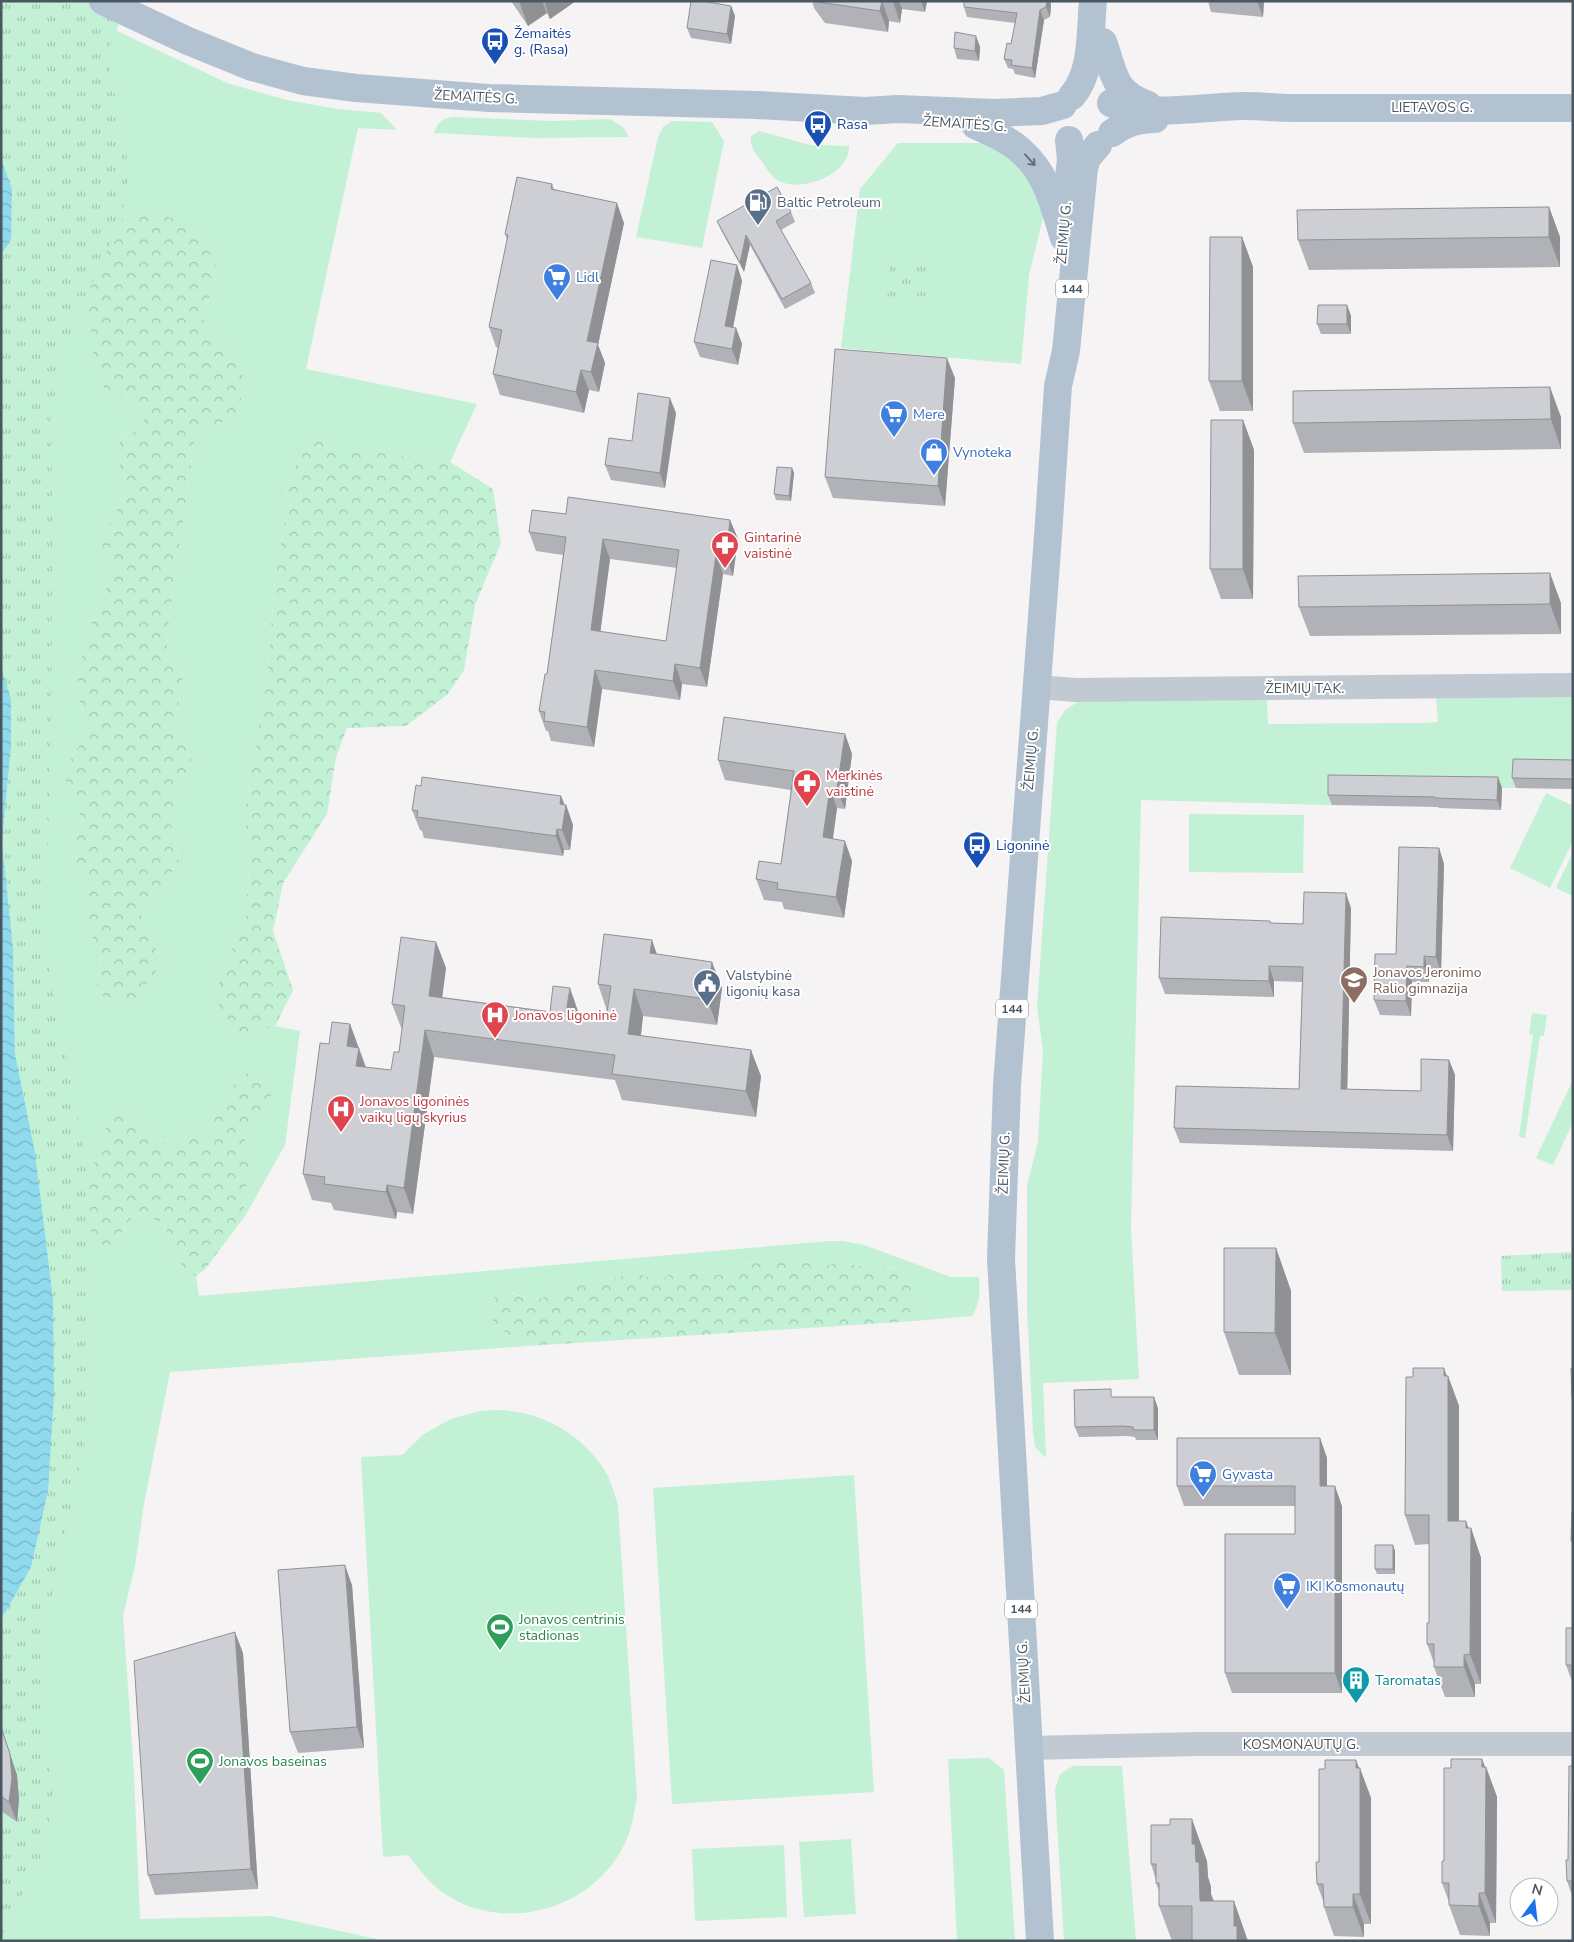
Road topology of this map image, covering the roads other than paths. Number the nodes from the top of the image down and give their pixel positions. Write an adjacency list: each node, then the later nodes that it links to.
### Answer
1 (103, 1): 8 (main road, ŽEMAITĖS G.)
2 (1093, 1): 5 (main road, ŽEIMIŲ G. / 144)
3 (1107, 1): 4 (main road, ŽEIMIŲ G. / 144)
4 (1103, 42): 6 (main road, ŽEIMIŲ G. / 144); 9 (main road)
5 (1068, 101): 6 (main road); 8 (main road, ŽEMAITĖS G.); 11 (main road, ŽEIMIŲ G. / 144)
6 (1109, 101): 9 (main road, LIETAVOS G.); 12 (main road, ŽEIMIŲ G. / 144)
7 (1573, 108): 9 (main road, LIETAVOS G.)
8 (865, 111): 10 (main road, ŽEMAITĖS G.)
9 (1162, 114): 12 (main road, LIETAVOS G.); 13 (main road)
10 (975, 124): 11 (main road, ŽEMAITĖS G.); 14 (main road, one-way to 14)
11 (1067, 138): 12 (main road); 14 (main road, ŽEIMIŲ G. / 144)
12 (1105, 139): 13 (main road, ŽEIMIŲ G. / 144)
13 (1081, 191): 15 (main road, ŽEIMIŲ G. / 144)
14 (1064, 238): 15 (main road, ŽEIMIŲ G. / 144)
15 (1058, 386): 17 (main road, ŽEIMIŲ G. / 144)
16 (1573, 685): 17 (street, ŽEIMIŲ TAK.)
17 (1037, 686): 19 (main road, ŽEIMIŲ G. / 144)
18 (1573, 1744): 19 (street, KOSMONAUTŲ G.)
19 (1028, 1748): 20 (main road, ŽEIMIŲ G. / 144)
20 (1040, 1941)

